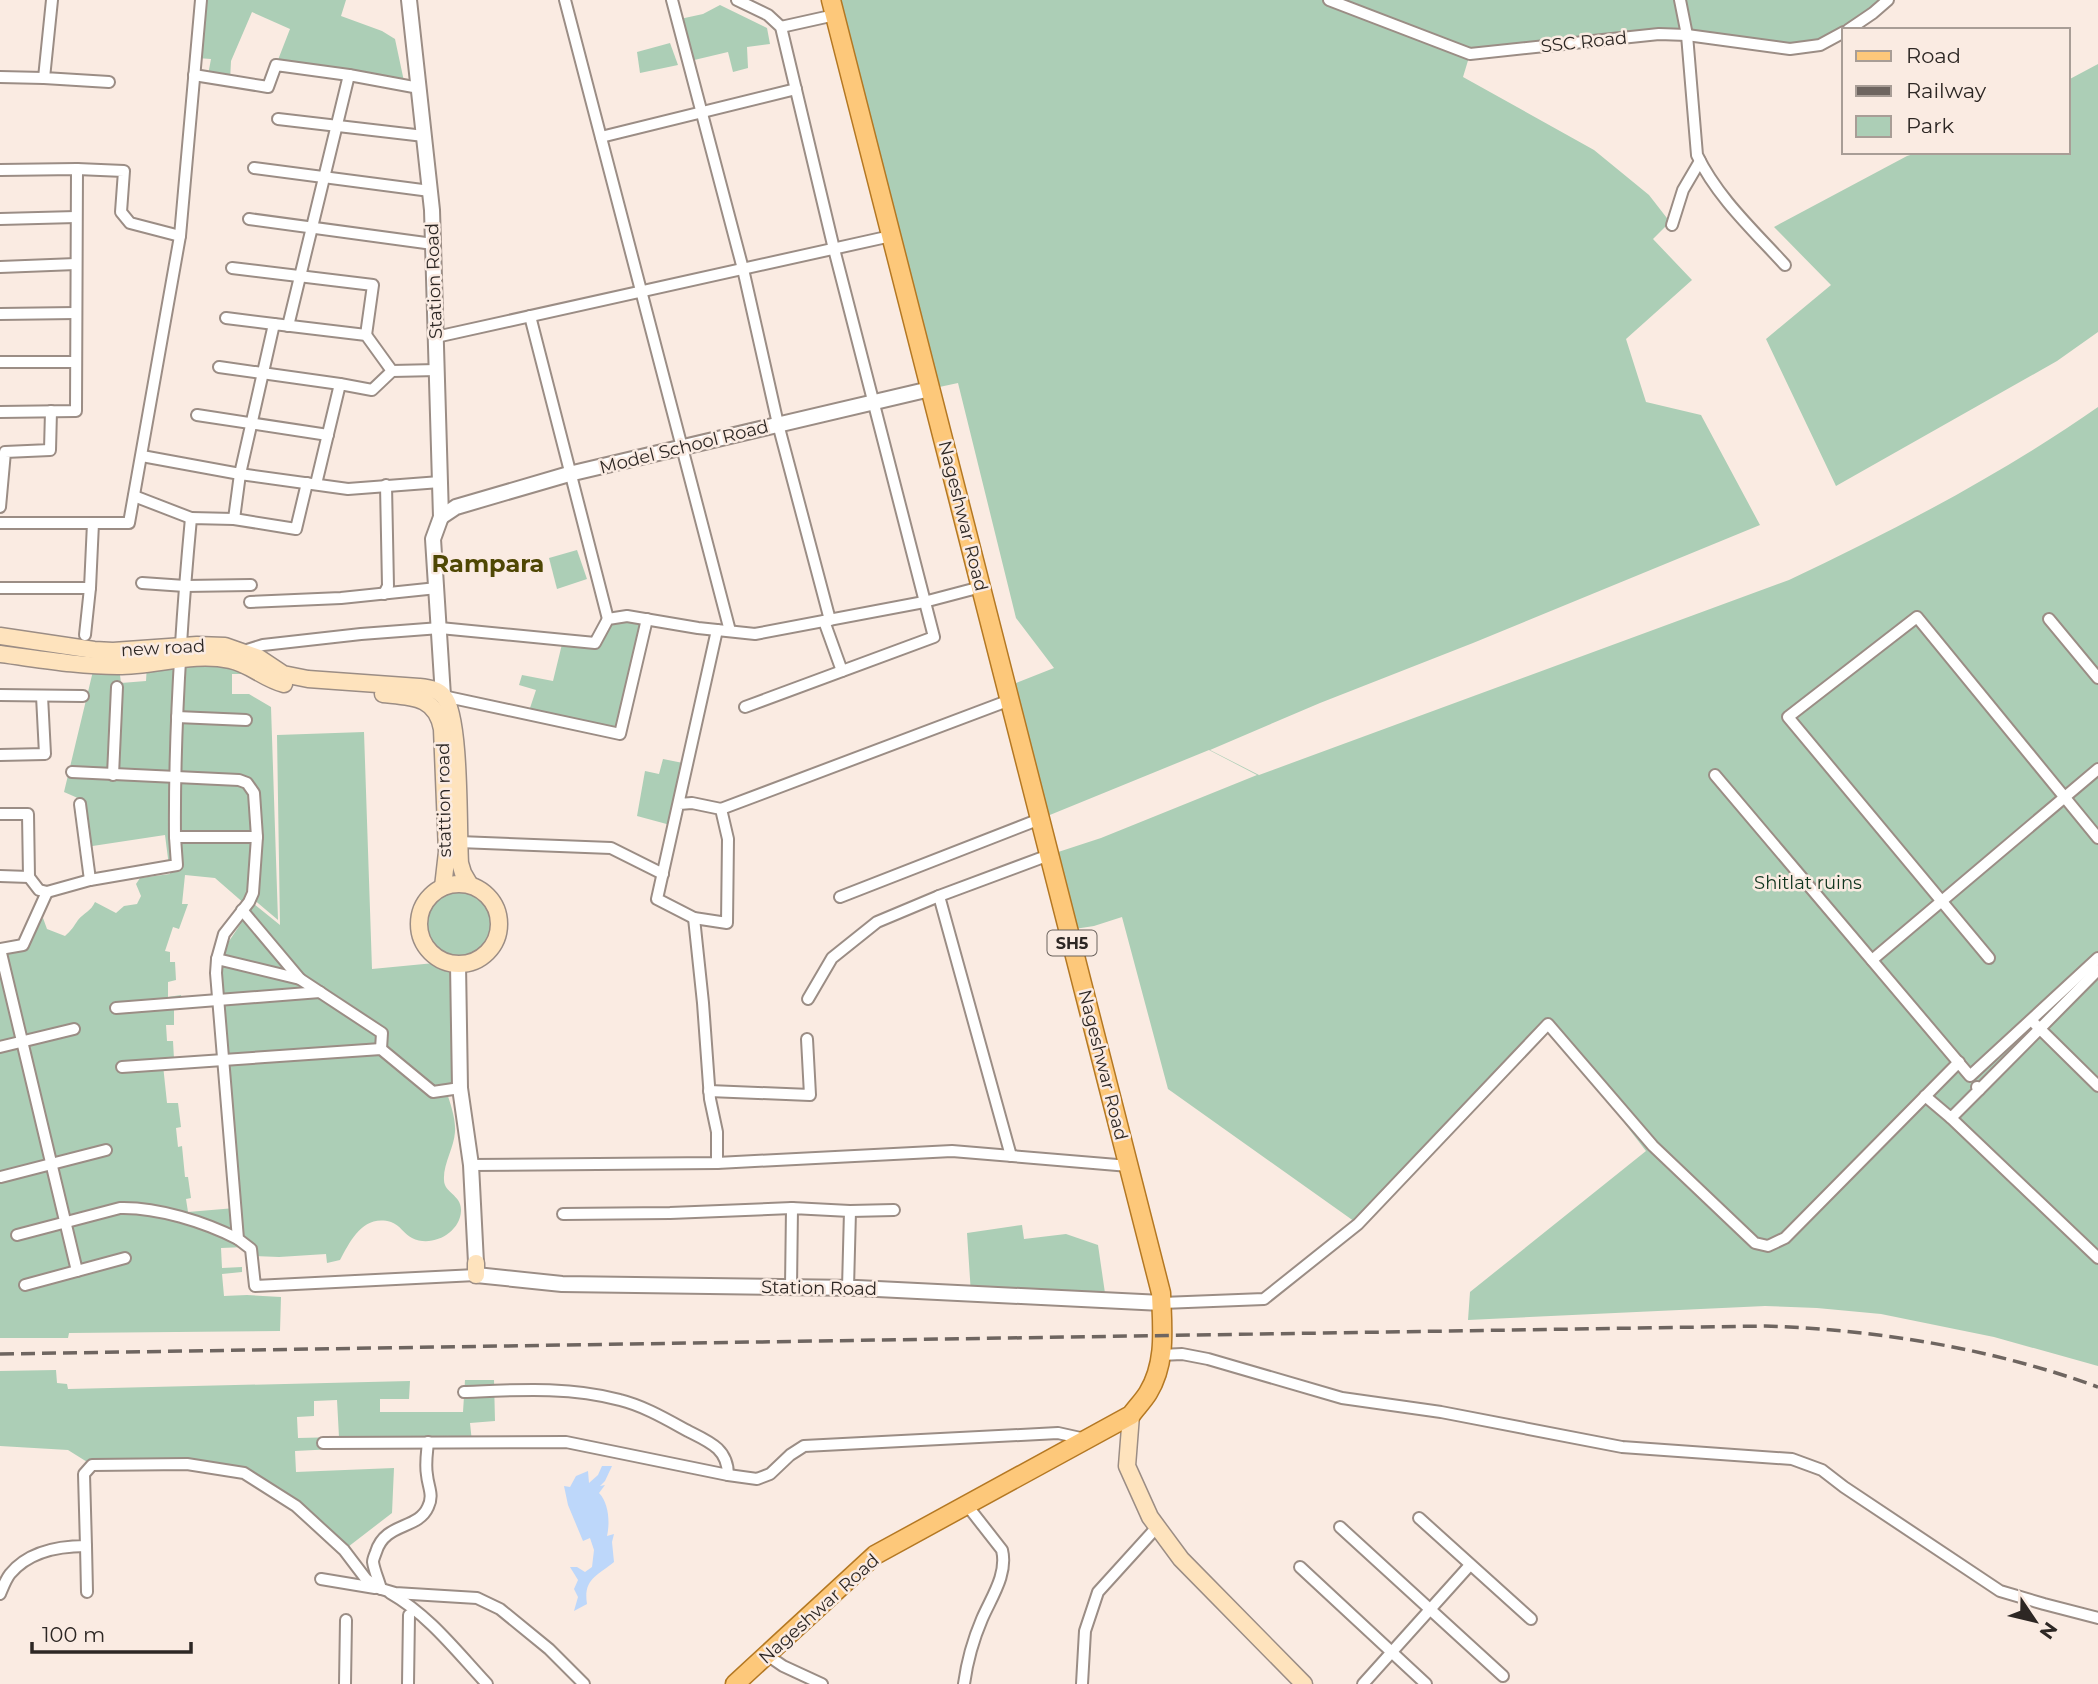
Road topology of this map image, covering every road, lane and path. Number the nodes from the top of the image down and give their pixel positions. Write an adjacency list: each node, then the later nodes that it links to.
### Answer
1 (51, 0): 18 (street)
2 (201, 0): 15 (street)
3 (409, 0): 20 (street, Station Road)
4 (565, 0): 26 (street)
5 (672, 0): 22 (street)
6 (737, 0): 11 (street)
7 (1328, 0): 14 (street, SSC Road)
8 (1680, 0): 14 (street)
9 (1888, 0): 12 (street, SSC Road)
10 (833, 8): 11 (street); 39 (main road, Nageshwar Road / SH5)
11 (781, 27): 21 (street)
12 (1850, 28)
13 (1842, 33): 14 (street, SSC Road)
14 (1687, 36): 27 (street)
15 (194, 75): 16 (street); 38 (street)
16 (349, 75): 20 (street); 24 (street)
17 (0, 77): 18 (street)
18 (44, 78): 19 (street)
19 (109, 82)
20 (419, 88): 25 (street, Station Road)
21 (796, 89): 22 (street); 41 (street)
22 (703, 112): 26 (street); 46 (street)
23 (278, 119): 24 (street)
24 (337, 127): 25 (street); 31 (street)
25 (424, 136): 32 (street, Station Road)
26 (601, 137): 48 (street)
27 (1700, 161): 36 (street); 43 (street)
28 (254, 168): 31 (street)
29 (76, 169): 30 (street); 33 (street); 38 (street)
30 (0, 170)
31 (324, 177): 32 (street); 37 (street)
32 (430, 191): 40 (street, Station Road)
33 (76, 217): 34 (street); 42 (street)
34 (0, 219)
35 (249, 219): 37 (street)
36 (1672, 225)
37 (312, 226): 40 (street); 47 (street)
38 (180, 236): 73 (street)
39 (891, 236): 41 (street); 64 (main road, Nageshwar Road / SH5)
40 (433, 244): 56 (street, Station Road)
41 (834, 248): 46 (street); 65 (street)
42 (76, 264): 44 (street); 49 (street)
43 (1785, 265)
44 (0, 267)
45 (232, 268): 47 (street)
46 (743, 269): 48 (street); 70 (street)
47 (300, 276): 54 (street); 55 (street)
48 (641, 291): 51 (street); 72 (street)
49 (76, 313): 50 (street); 58 (street)
50 (0, 314)
51 (530, 316): 56 (street); 75 (street)
52 (226, 318): 53 (street)
53 (274, 324): 54 (street); 62 (street)
54 (288, 326): 55 (street)
55 (366, 335): 61 (street)
56 (436, 337): 60 (street, Station Road)
57 (0, 362): 58 (street)
58 (76, 362): 67 (street)
59 (219, 367): 62 (street)
60 (437, 370): 61 (street); 76 (street, Station Road)
61 (392, 371): 63 (street)
62 (263, 374): 63 (street); 69 (street)
63 (340, 384): 71 (street)
64 (930, 389): 65 (street, Model School Road); 89 (main road, Nageshwar Road / SH5)
65 (873, 401): 70 (street, Model School Road); 95 (street)
66 (0, 411): 67 (street)
67 (51, 411): 80 (street)
68 (197, 415): 69 (street)
69 (252, 424): 71 (street); 74 (street)
70 (778, 424): 72 (street, Model School Road); 99 (street)
71 (328, 435): 77 (street)
72 (681, 447): 75 (street, Model School Road); 102 (street)
73 (142, 456): 74 (street); 79 (street)
74 (240, 474): 77 (street); 83 (street)
75 (569, 474): 81 (street, Model School Road); 96 (street)
76 (440, 482): 78 (street); 81 (street, Station Road)
77 (312, 483): 78 (street); 83 (street)
78 (386, 485): 93 (street)
79 (134, 496): 82 (street); 85 (street)
80 (0, 507)
81 (441, 517): 92 (street, Station Road)
82 (191, 519): 83 (street); 87 (street)
83 (234, 519)
84 (0, 523): 85 (street)
85 (93, 523): 91 (street)
86 (142, 583): 87 (street)
87 (185, 586): 88 (street); 105 (street)
88 (251, 586)
89 (981, 587): 95 (street); 116 (main road, Nageshwar Road / SH5)
90 (0, 588): 91 (street)
91 (90, 588): 103 (street)
92 (437, 588): 93 (street); 100 (street)
93 (384, 594): 94 (street)
94 (250, 602)
95 (924, 602): 99 (street); 108 (street)
96 (608, 619): 97 (street); 100 (street)
97 (647, 619): 101 (street); 114 (street)
98 (2049, 619): 109 (street)
99 (827, 620): 102 (street); 108 (street)
100 (440, 628): 107 (street); 114 (street)
101 (717, 630): 102 (street); 129 (street)
102 (730, 631)
103 (85, 635)
104 (0, 636): 105 (main road, new road)
105 (180, 653): 106 (main road, new road); 107 (main road, new road); 119 (street)
106 (0, 654)
107 (242, 657): 114 (main road, new road); 115 (main road, new road)
108 (842, 671): 117 (street)
109 (2098, 678)
110 (117, 687): 124 (street)
111 (0, 695): 112 (street)
112 (42, 695): 113 (street); 121 (street)
113 (83, 696)
114 (443, 696): 115 (street); 118 (street); 136 (main road)
115 (415, 698): 118 (main road, new road)
116 (1010, 700): 130 (street); 132 (main road, Nageshwar Road / SH5)
117 (745, 707)
118 (439, 714): 143 (main road, stattion road)
119 (177, 717): 120 (street); 126 (street)
120 (246, 720)
121 (0, 755)
122 (2098, 769): 127 (street)
123 (72, 772): 124 (street)
124 (113, 775): 126 (street)
125 (1715, 775): 153 (street)
126 (174, 778): 133 (street); 134 (street)
127 (2064, 797): 135 (street); 147 (street); 147 (street)
128 (80, 804): 141 (street)
129 (679, 804): 130 (street); 138 (street)
130 (721, 809): 149 (street)
131 (0, 814): 140 (street)
132 (1040, 819): 137 (main road, Nageshwar Road / SH5); 146 (street)
133 (175, 837): 134 (street); 141 (street)
134 (257, 837): 148 (street)
135 (2098, 838)
136 (459, 842): 138 (street); 142 (main road)
137 (1049, 855): 145 (street); 183 (main road, Nageshwar Road / SH5)
138 (663, 874): 149 (street)
139 (0, 876): 140 (street)
140 (29, 877): 144 (street)
141 (90, 880): 144 (street)
142 (470, 884): 143 (main road); 154 (main road)
143 (443, 887): 154 (main road)
144 (47, 892): 150 (street)
145 (939, 896): 158 (street); 179 (street)
146 (840, 897)
147 (1942, 901): 151 (street); 153 (street)
148 (242, 910): 152 (street); 156 (street)
149 (694, 918): 175 (street)
150 (0, 949): 165 (street)
151 (1989, 958)
152 (217, 959): 156 (street); 159 (street)
153 (1872, 960): 169 (street)
154 (458, 964): 173 (street)
155 (2097, 964): 161 (street); 163 (street)
156 (300, 978): 157 (street)
157 (320, 992): 159 (street); 167 (street)
158 (808, 999)
159 (218, 1000): 160 (street); 168 (street)
160 (116, 1008)
161 (2031, 1020): 163 (street); 171 (street)
162 (74, 1029): 165 (street)
163 (2039, 1029): 172 (street); 174 (street)
164 (807, 1039): 175 (street)
165 (22, 1042): 166 (street); 181 (street)
166 (0, 1047)
167 (381, 1049): 168 (street); 173 (street)
168 (223, 1061): 170 (street); 191 (street)
169 (1959, 1062): 171 (street); 176 (street)
170 (122, 1067)
171 (1970, 1076): 174 (street)
172 (2098, 1086)
173 (460, 1088): 182 (street)
174 (1979, 1090): 177 (street)
175 (709, 1091): 180 (street)
176 (1925, 1096): 177 (street); 199 (street)
177 (1951, 1118): 193 (street)
178 (107, 1150): 181 (street)
179 (1011, 1156): 180 (street); 183 (street)
180 (717, 1163): 182 (street)
181 (52, 1164): 184 (street); 189 (street)
182 (471, 1165): 194 (street)
183 (1129, 1166): 199 (main road, Nageshwar Road / SH5)
184 (1, 1177)
185 (792, 1208): 187 (street); 188 (street); 197 (street)
186 (894, 1210): 187 (street)
187 (850, 1211): 198 (street)
188 (563, 1214)
189 (65, 1222): 190 (street); 191 (street); 195 (street)
190 (17, 1235)
191 (237, 1239): 194 (street)
192 (125, 1258): 195 (street)
193 (2098, 1258)
194 (476, 1269): 197 (street, Station Road)
195 (77, 1271): 196 (street)
196 (25, 1285)
197 (791, 1287): 198 (street, Station Road)
198 (848, 1288): 199 (street, Station Road)
199 (1161, 1303): 200 (main road, Nageshwar Road / SH5)
200 (1161, 1355): 202 (main road, Nageshwar Road / SH5); 220 (street)
201 (464, 1392): 206 (street)
202 (1131, 1415): 203 (main road, Nageshwar Road / SH5); 209 (main road)
203 (1085, 1439): 206 (street); 207 (main road, Nageshwar Road / SH5)
204 (428, 1442): 205 (street); 206 (street); 215 (street)
205 (323, 1443)
206 (728, 1475)
207 (966, 1504): 224 (main road, Nageshwar Road / SH5); 233 (street)
208 (1419, 1518): 212 (street)
209 (1157, 1527): 226 (street); 234 (main road)
210 (1340, 1527): 218 (street)
211 (86, 1546): 215 (street); 216 (street); 217 (street)
212 (1470, 1565): 218 (street); 221 (street)
213 (1300, 1567): 223 (street)
214 (321, 1579): 215 (street)
215 (381, 1589): 229 (street); 230 (street)
216 (87, 1592)
217 (0, 1594)
218 (1431, 1609): 223 (street); 225 (street)
219 (410, 1615): 228 (street)
220 (2098, 1618)
221 (1531, 1619)
222 (346, 1620): 227 (street)
223 (1391, 1652): 235 (street); 236 (street)
224 (767, 1656): 231 (main road, Nageshwar Road / SH5); 232 (street)
225 (1503, 1676)
226 (1080, 1682)
227 (345, 1684)
228 (408, 1684)
229 (487, 1684)
230 (583, 1684)
231 (735, 1684)
232 (822, 1684)
233 (964, 1684)
234 (1304, 1684)
235 (1363, 1684)
236 (1426, 1684)

